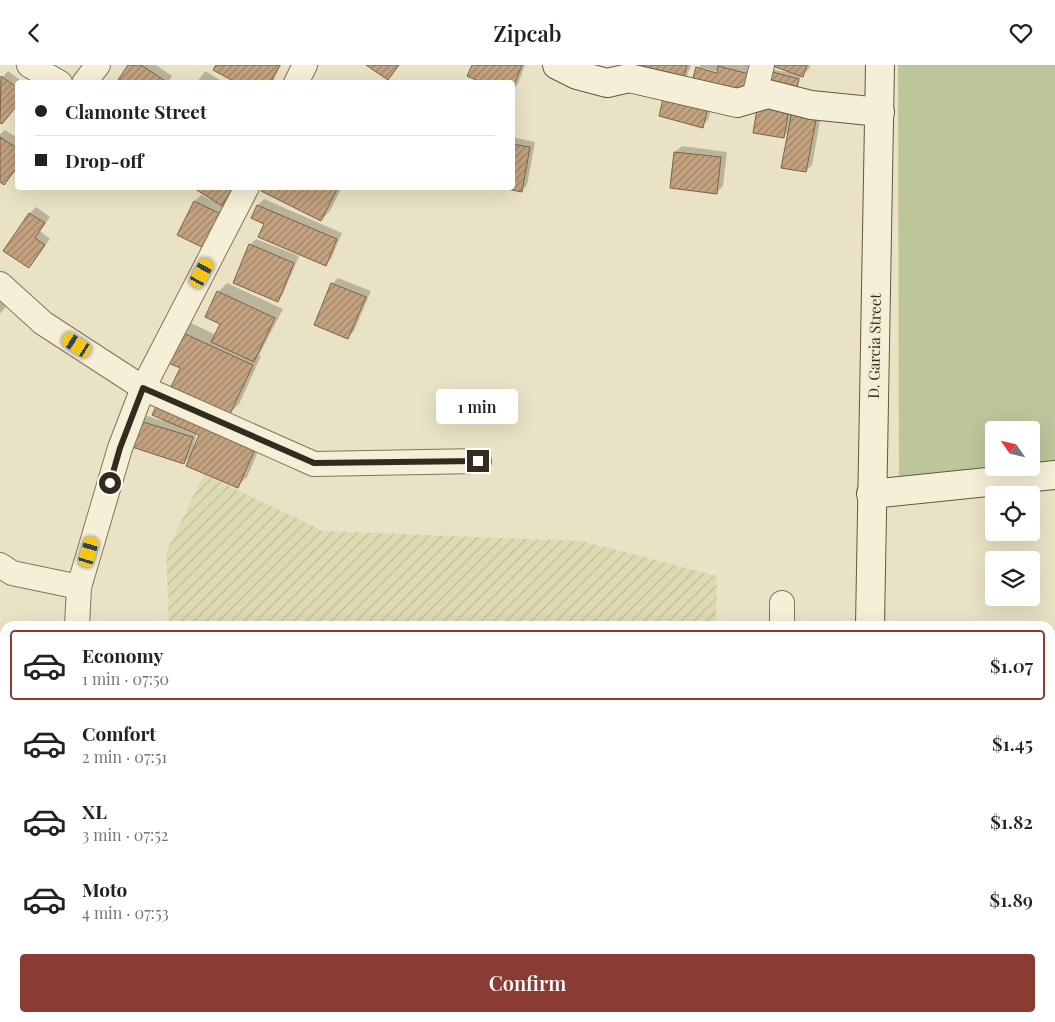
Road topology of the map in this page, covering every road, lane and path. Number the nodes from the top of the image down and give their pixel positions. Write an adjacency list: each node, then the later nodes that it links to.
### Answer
1 (29, 65): 8 (street)
2 (98, 65): 9 (street)
3 (305, 65): 10 (street)
4 (557, 65): 7 (main road)
5 (762, 65): 11 (street)
6 (880, 65): 12 (main road, D. Garcia Street)
7 (631, 71): 11 (main road)
8 (55, 80)
9 (86, 80)
10 (298, 80)
11 (754, 97): 12 (main road)
12 (880, 112): 18 (main road, D. Garcia Street)
13 (245, 190): 15 (street)
14 (0, 284): 15 (street)
15 (143, 388): 16 (street); 20 (street)
16 (478, 461)
17 (1055, 475): 18 (main road)
18 (871, 494): 24 (main road, D. Garcia Street)
19 (4, 571): 20 (street)
20 (79, 587): 22 (street)
21 (782, 603): 23 (street)
22 (77, 621)
23 (782, 621)
24 (870, 621)

